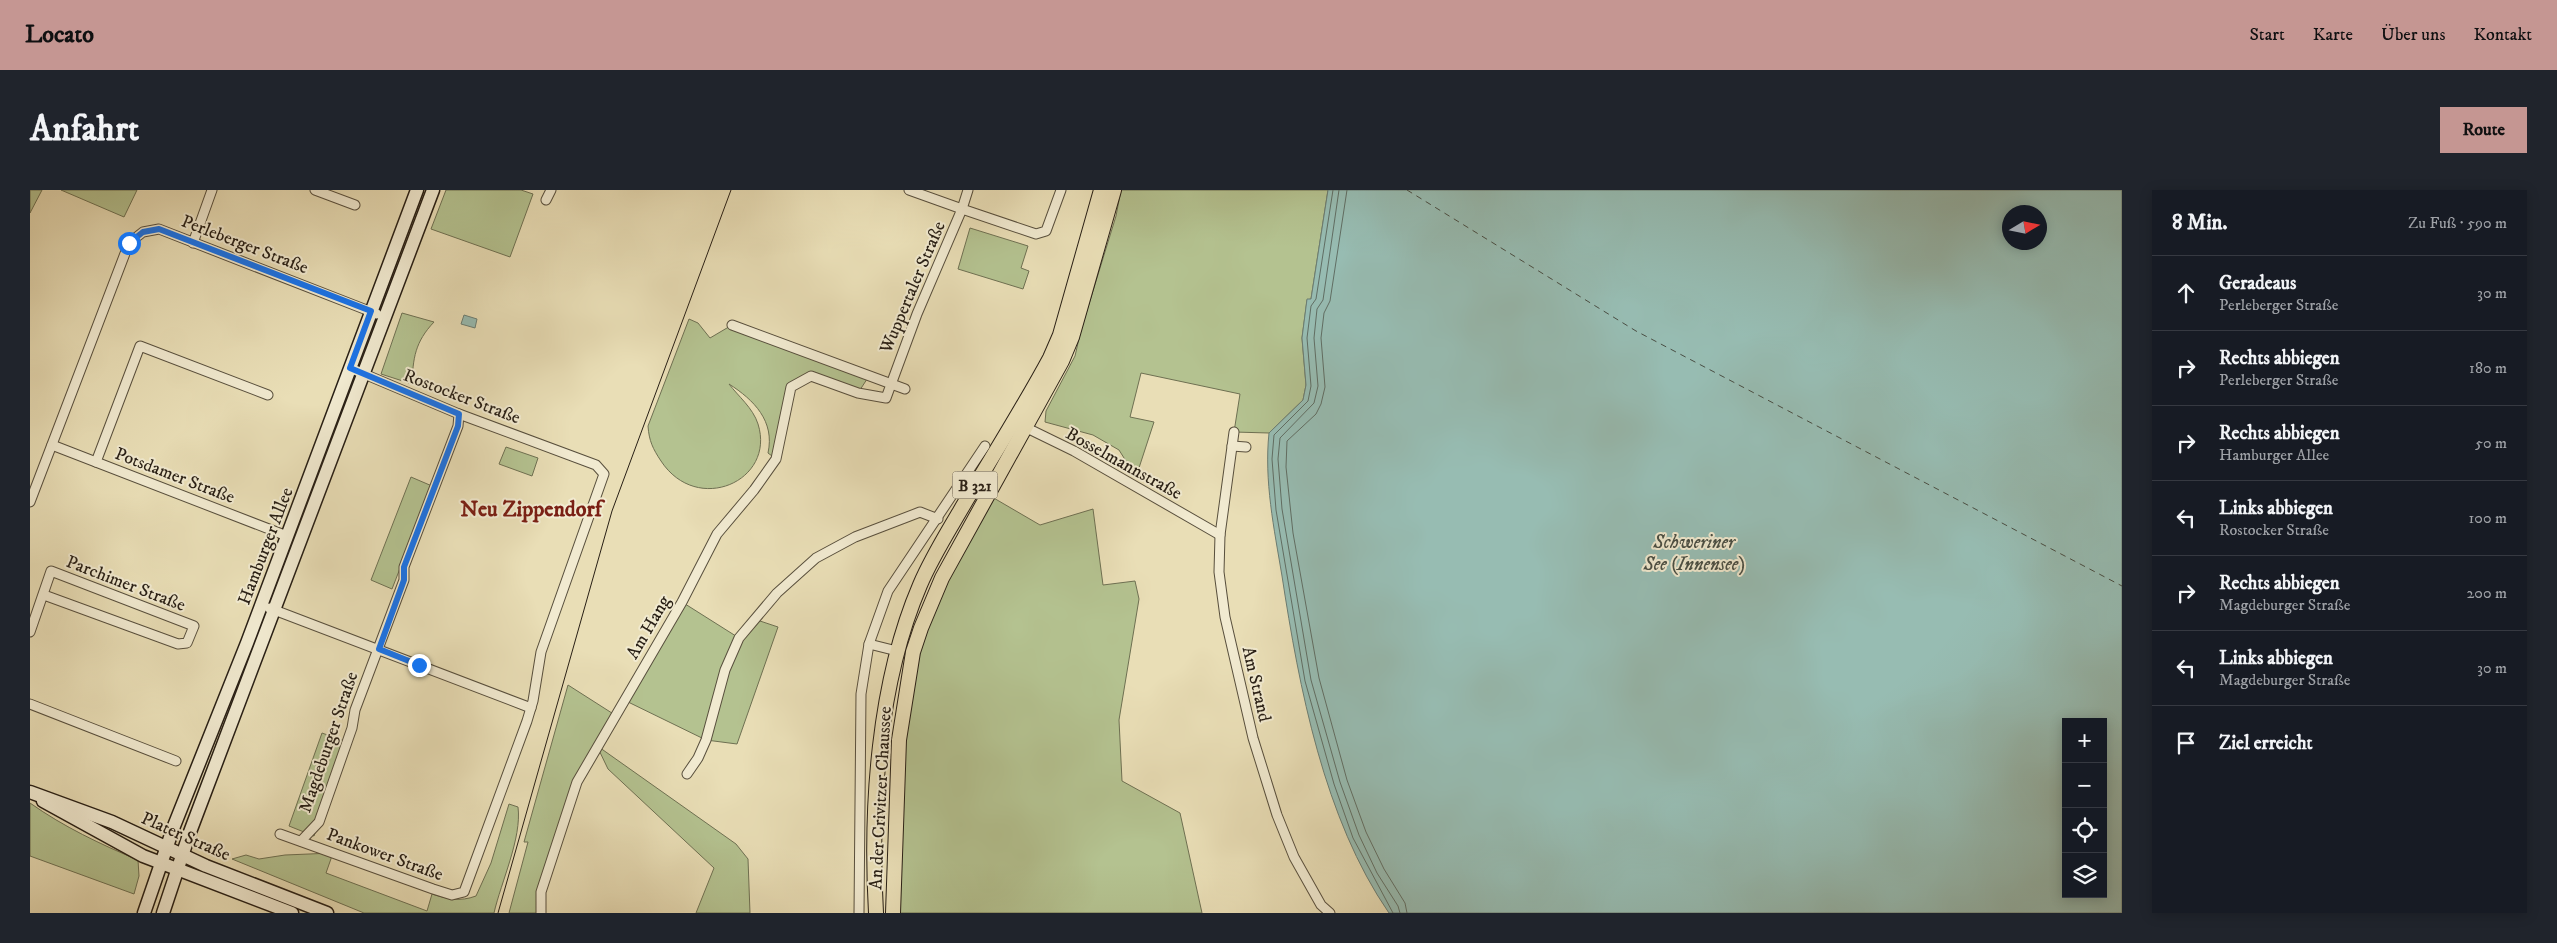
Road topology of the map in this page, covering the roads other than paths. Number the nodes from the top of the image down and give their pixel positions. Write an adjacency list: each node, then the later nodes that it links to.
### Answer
1 (212, 190): 14 (street)
2 (316, 190): 12 (street)
3 (417, 190): 15 (street, Hamburger Allee)
4 (432, 190): 16 (street, Hamburger Allee)
5 (551, 190): 11 (street)
6 (909, 190): 13 (street, Wuppertaler Straße)
7 (968, 190): 13 (street)
8 (1061, 190): 13 (street)
9 (1100, 190): 24 (main road, An der Crivitzer Chaussee / B 321)
10 (1114, 190): 25 (main road, An der Crivitzer Chaussee / B 321)
11 (546, 200)
12 (355, 205)
13 (962, 209): 20 (street, Wuppertaler Straße)
14 (193, 243): 15 (street, Perleberger Straße); 27 (street, Perleberger Straße)
15 (371, 311): 16 (street, Perleberger Straße); 18 (street, Hamburger Allee)
16 (385, 317): 19 (street, Hamburger Allee)
17 (732, 325): 20 (street)
18 (350, 368): 19 (street, Rostocker Straße); 35 (street, Hamburger Allee)
19 (363, 374): 23 (street, Rostocker Straße); 38 (street, Hamburger Allee)
20 (892, 379): 21 (street); 59 (street, Am Hang)
21 (905, 389)
22 (268, 395): 31 (street)
23 (459, 414): 41 (street, Magdeburger Straße); 44 (street, Rostocker Straße)
24 (1010, 426): 25 (street, Bosselmannstraße); 42 (main road, An der Crivitzer Chaussee / B 321)
25 (1024, 429): 34 (street, Bosselmannstraße); 63 (main road, An der Crivitzer Chaussee / B 321)
26 (1234, 432): 29 (street, Am Strand)
27 (52, 445): 31 (street, Potsdamer Straße); 32 (street, Perleberger Straße)
28 (985, 446): 33 (street)
29 (1232, 446): 30 (street); 34 (street, Am Strand)
30 (1246, 447)
31 (96, 462): 35 (street, Potsdamer Straße)
32 (30, 502)
33 (938, 519): 40 (street, An der Crivitzer Chaussee); 46 (street)
34 (1220, 535): 64 (street, Am Strand)
35 (287, 536): 37 (street, Hamburger Allee)
36 (44, 595): 36 (street, Parchimer Straße); 39 (street, Parchimer Straße)
37 (261, 604): 38 (street); 51 (street, Hamburger Allee)
38 (273, 610): 41 (street); 52 (street, Hamburger Allee)
39 (30, 632)
40 (869, 644): 42 (street); 60 (street, An der Crivitzer Chaussee)
41 (379, 649): 44 (street); 49 (street, Magdeburger Straße)
42 (897, 651): 50 (main road, An der Crivitzer Chaussee / B 321)
43 (30, 704): 45 (street)
44 (531, 708): 49 (street, Pankower Straße)
45 (176, 761)
46 (687, 774)
47 (30, 792): 51 (street, Plater Straße); 53 (street, Plater Straße)
48 (280, 834): 49 (street, Pankower Straße)
49 (301, 841)
50 (875, 842): 61 (street, B 321); 62 (main road, An der Crivitzer Chaussee / B 321)
51 (167, 848): 52 (street, Plater Straße); 53 (street, Hamburger Allee)
52 (183, 855): 54 (street, Hamburger Allee); 58 (street, Plater Straße)
53 (162, 863): 54 (street, Plater Straße); 55 (street, Hamburger Allee)
54 (178, 870): 56 (street, Hamburger Allee); 57 (street, Plater Straße)
55 (144, 913)
56 (163, 913)
57 (292, 913)
58 (327, 913)
59 (541, 913)
60 (858, 913)
61 (871, 913)
62 (876, 913)
63 (894, 913)
64 (1330, 913)

